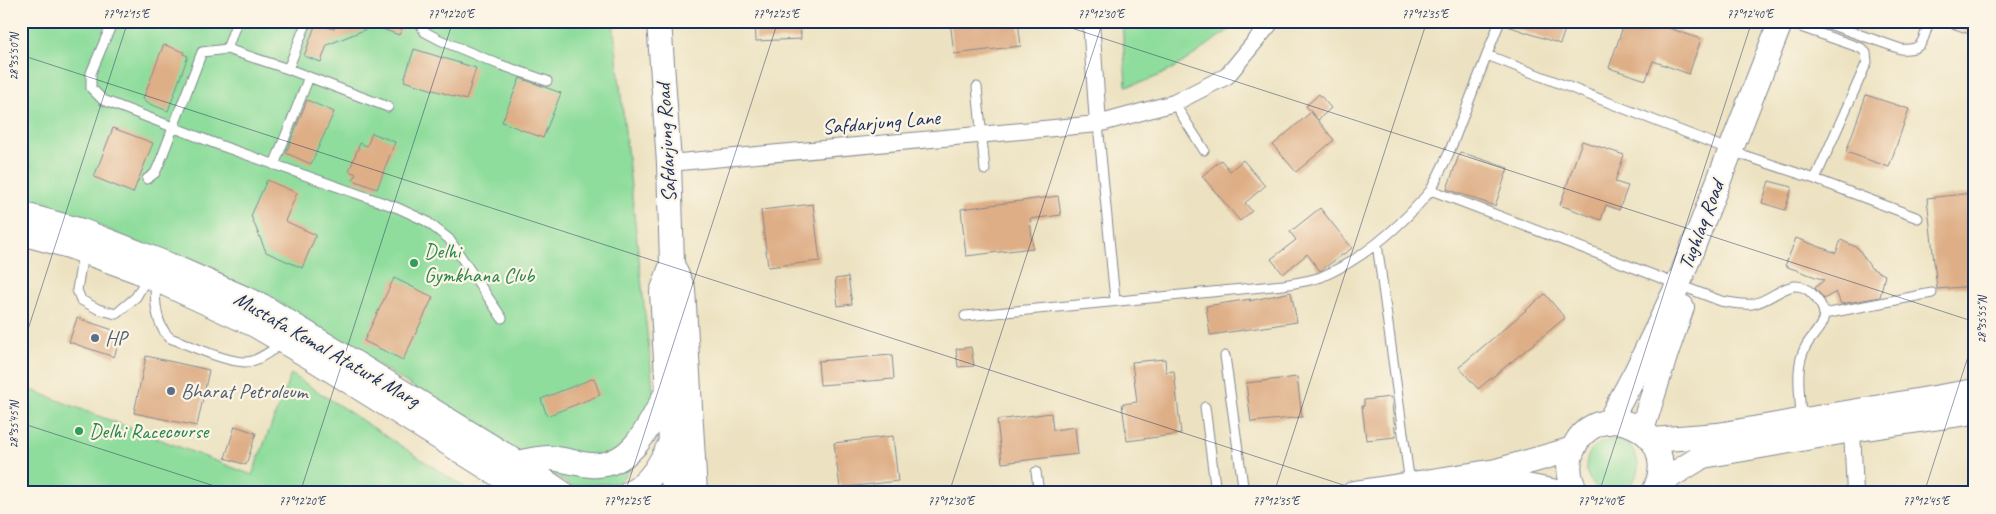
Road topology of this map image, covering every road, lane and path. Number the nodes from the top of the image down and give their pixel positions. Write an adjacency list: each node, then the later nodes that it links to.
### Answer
1 (114, 21): 21 (lane)
2 (237, 21): 12 (lane)
3 (307, 21): 14 (lane)
4 (419, 21): 16 (lane)
5 (659, 21): 25 (main road, Safdarjung Road)
6 (1090, 21): 20 (street)
7 (1272, 21): 18 (street, Safdarjung Lane)
8 (1500, 21): 13 (lane)
9 (1820, 21): 10 (lane)
10 (1929, 21)
11 (1789, 22): 24 (main road, Tughlaq Road); 29 (lane)
12 (227, 48): 14 (lane); 21 (lane)
13 (1487, 55): 24 (lane); 30 (lane)
14 (288, 69): 15 (lane)
15 (309, 77): 19 (lane); 26 (lane)
16 (548, 81)
17 (977, 88): 22 (lane)
18 (1174, 103): 20 (street, Safdarjung Lane); 23 (lane)
19 (388, 108)
20 (1098, 124): 22 (street, Safdarjung Lane); 40 (lane)
21 (173, 128): 26 (lane); 28 (lane)
22 (982, 134): 25 (street, Safdarjung Lane); 27 (lane)
23 (1204, 150)
24 (1737, 153): 29 (lane); 38 (main road, Tughlaq Road)
25 (669, 163): 36 (main road, Safdarjung Road)
26 (274, 164): 43 (lane)
27 (985, 170)
28 (147, 179)
29 (1815, 179): 32 (lane)
30 (1431, 190): 34 (lane); 38 (lane)
31 (21, 214): 57 (main road, Mustafa Kemal Ataturk Marg)
32 (1918, 218)
33 (21, 233): 35 (main road, Mustafa Kemal Ataturk Marg)
34 (1377, 244): 40 (lane); 59 (lane)
35 (84, 251): 37 (main road, Mustafa Kemal Ataturk Marg); 37 (lane)
36 (672, 264): 47 (main road, Safdarjung Road); 65 (main road, Safdarjung Road)
37 (152, 277): 44 (main road, Mustafa Kemal Ataturk Marg); 44 (lane)
38 (1683, 287): 41 (lane); 51 (main road, Tughlaq Road); 53 (main road, Tughlaq Road)
39 (1932, 293): 41 (lane)
40 (1115, 300): 42 (lane)
41 (1824, 314): 50 (lane)
42 (965, 316)
43 (502, 318)
44 (284, 342): 62 (main road, Mustafa Kemal Ataturk Marg)
45 (1225, 356): 68 (lane)
46 (1975, 391): 50 (main road)
47 (668, 392): 54 (main road, Safdarjung Road); 57 (main road)
48 (1205, 407): 67 (lane)
49 (1975, 412): 52 (main road)
50 (1801, 420): 55 (main road)
51 (1608, 422): 53 (main road); 56 (main road)
52 (1852, 430): 55 (main road); 73 (street)
53 (1648, 435): 55 (main road); 60 (main road)
54 (671, 442): 63 (main road); 64 (main road, Safdarjung Road)
55 (1719, 444): 60 (main road)
56 (1573, 449): 59 (main road); 72 (main road)
57 (518, 463): 61 (main road, Mustafa Kemal Ataturk Marg)
58 (1036, 472): 66 (lane)
59 (1410, 484): 69 (main road)
60 (1657, 488)
61 (563, 492)
62 (528, 493)
63 (630, 493)
64 (674, 493)
65 (695, 493)
66 (1039, 493)
67 (1216, 493)
68 (1244, 493)
69 (1354, 493)
70 (1464, 493): 71 (main road)
71 (1562, 493)
72 (1577, 493)
73 (1855, 493)

